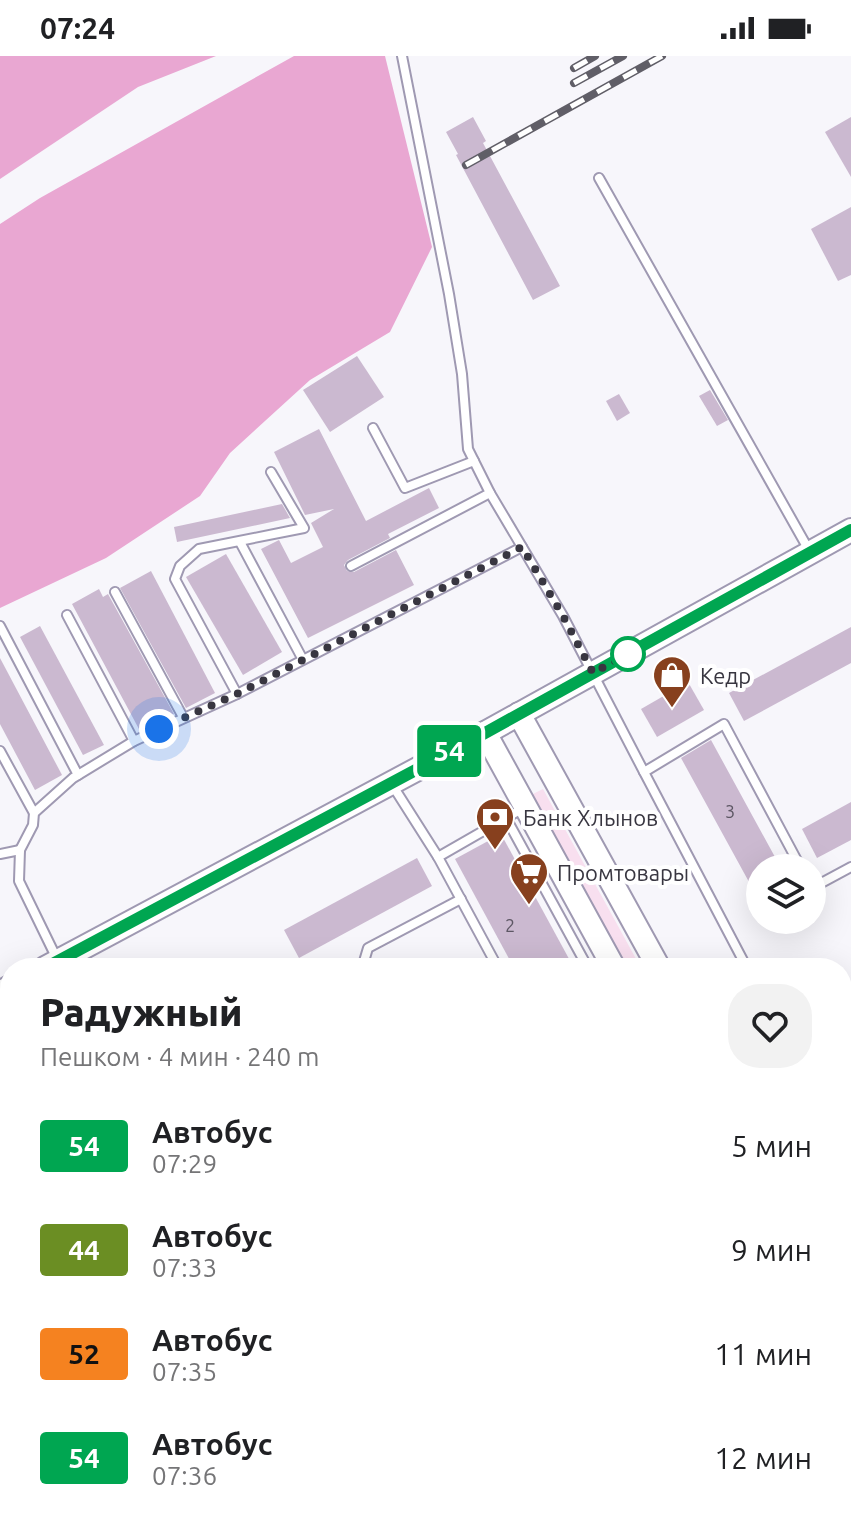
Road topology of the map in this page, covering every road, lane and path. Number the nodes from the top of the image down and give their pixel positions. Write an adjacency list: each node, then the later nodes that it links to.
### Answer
1 (402, 56): 4 (lane)
2 (599, 178): 10 (lane)
3 (373, 428): 4 (lane)
4 (474, 461): 6 (lane)
5 (271, 472): 8 (lane)
6 (490, 493): 9 (lane); 11 (lane)
7 (851, 530): 10 (street)
8 (240, 542): 15 (lane); 17 (lane)
9 (522, 547): 15 (lane); 16 (lane)
10 (810, 553): 16 (street)
11 (351, 566)
12 (115, 592): 19 (lane)
13 (67, 615): 21 (lane)
14 (0, 626): 24 (lane)
15 (302, 658): 17 (lane)
16 (593, 673): 18 (street); 23 (lane)
17 (237, 694): 19 (lane)
18 (519, 714): 20 (street); 41 (street)
19 (183, 717): 21 (lane)
20 (485, 733): 25 (street); 27 (street)
21 (134, 741): 24 (lane)
22 (0, 751): 26 (lane)
23 (644, 772): 30 (lane); 42 (lane)
24 (78, 775): 26 (lane)
25 (391, 782): 31 (lane); 36 (street)
26 (34, 813): 28 (lane)
27 (516, 813): 31 (lane); 39 (lane); 40 (street)
28 (20, 850): 29 (lane); 35 (lane)
29 (0, 854)
30 (794, 854)
31 (438, 857): 34 (lane)
32 (851, 867): 33 (lane)
33 (826, 880)
34 (461, 899): 37 (lane); 38 (lane)
35 (49, 958)
36 (65, 958)
37 (365, 958)
38 (493, 958)
39 (583, 958)
40 (608, 958)
41 (653, 958)
42 (742, 958)

